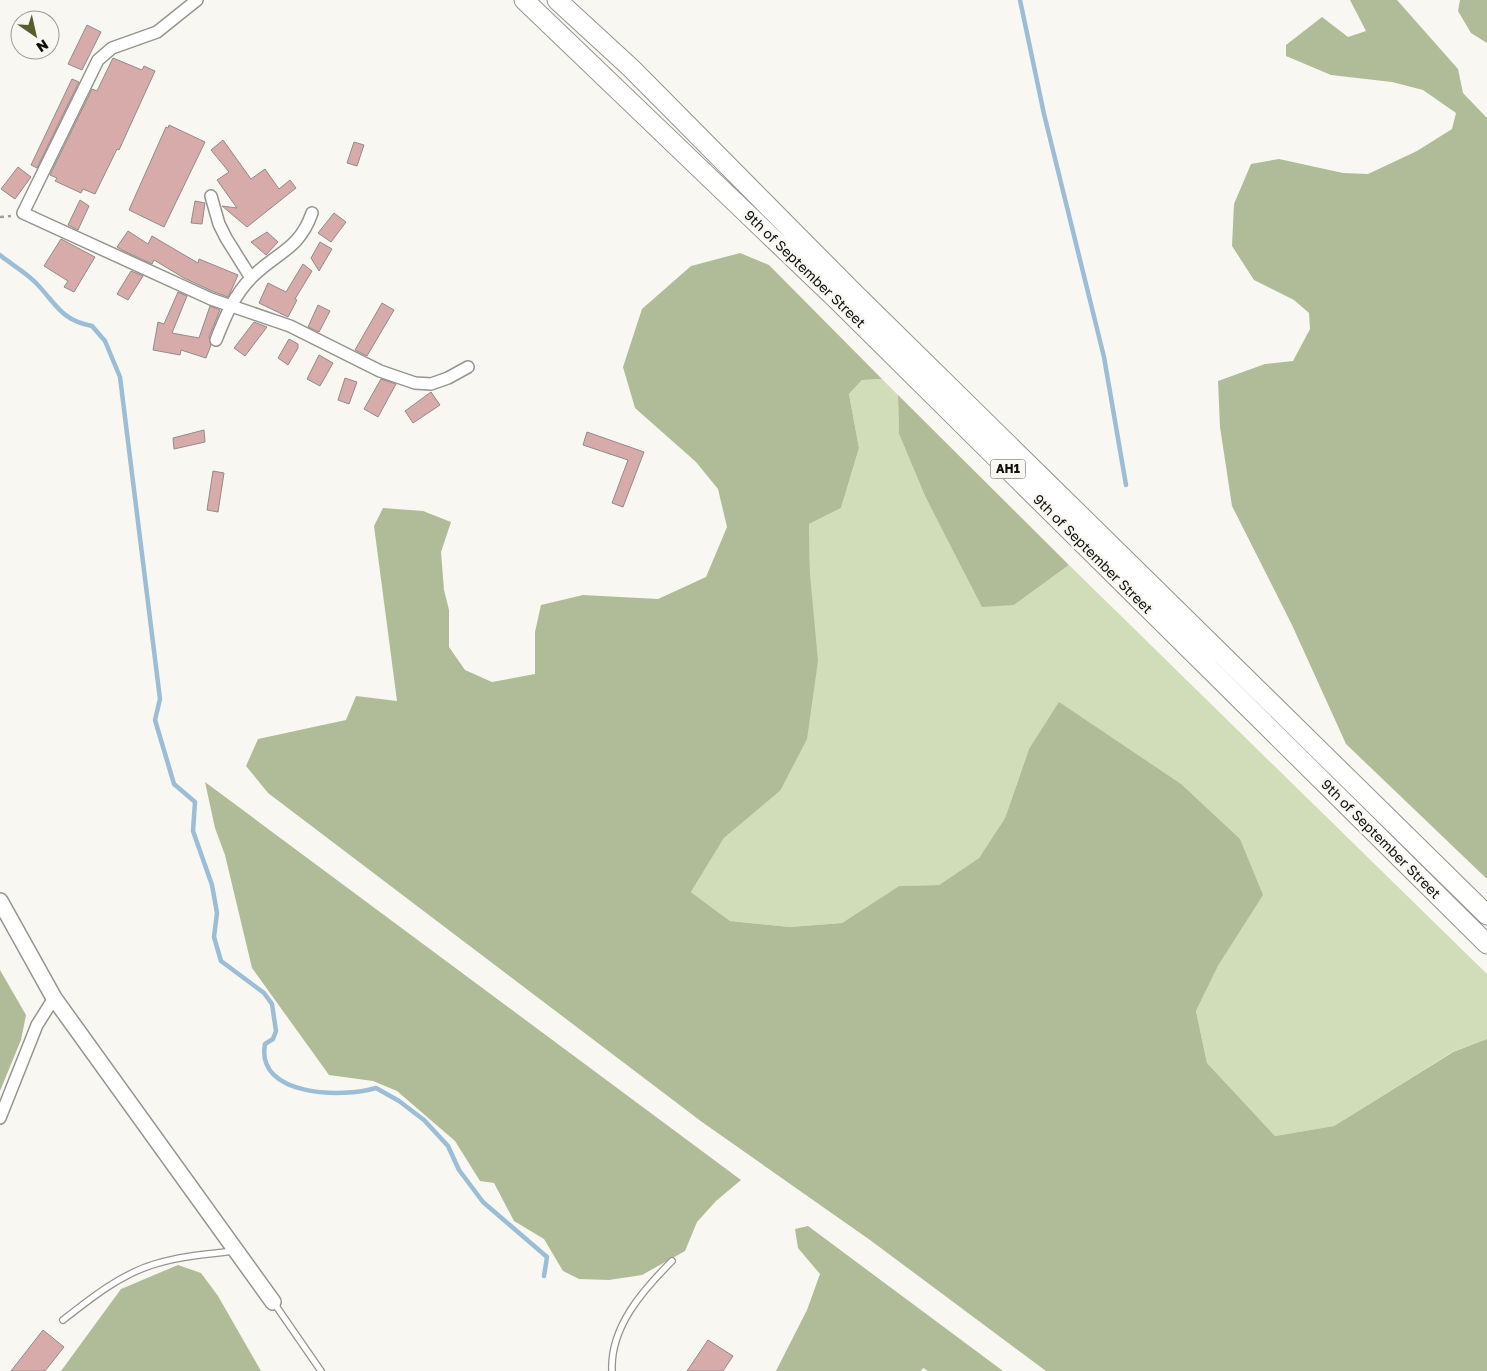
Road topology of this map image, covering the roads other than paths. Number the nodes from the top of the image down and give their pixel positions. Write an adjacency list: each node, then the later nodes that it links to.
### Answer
1 (197, 0): 7 (street)
2 (524, 0): 12 (highway, 9th of September Street / AH1)
3 (557, 0): 11 (highway, 9th of September Street / AH1)
4 (211, 196): 6 (street)
5 (312, 213): 6 (street)
6 (251, 278): 7 (street)
7 (230, 306): 8 (street); 9 (street)
8 (216, 340)
9 (468, 367)
10 (0, 902): 13 (street)
11 (1487, 915)
12 (1487, 944)
13 (54, 998): 14 (street); 15 (street)
14 (0, 1118)
15 (237, 1251): 17 (street); 18 (lane)
16 (672, 1261): 20 (lane)
17 (273, 1302): 19 (lane)
18 (63, 1320)
19 (321, 1371)
20 (612, 1371)

